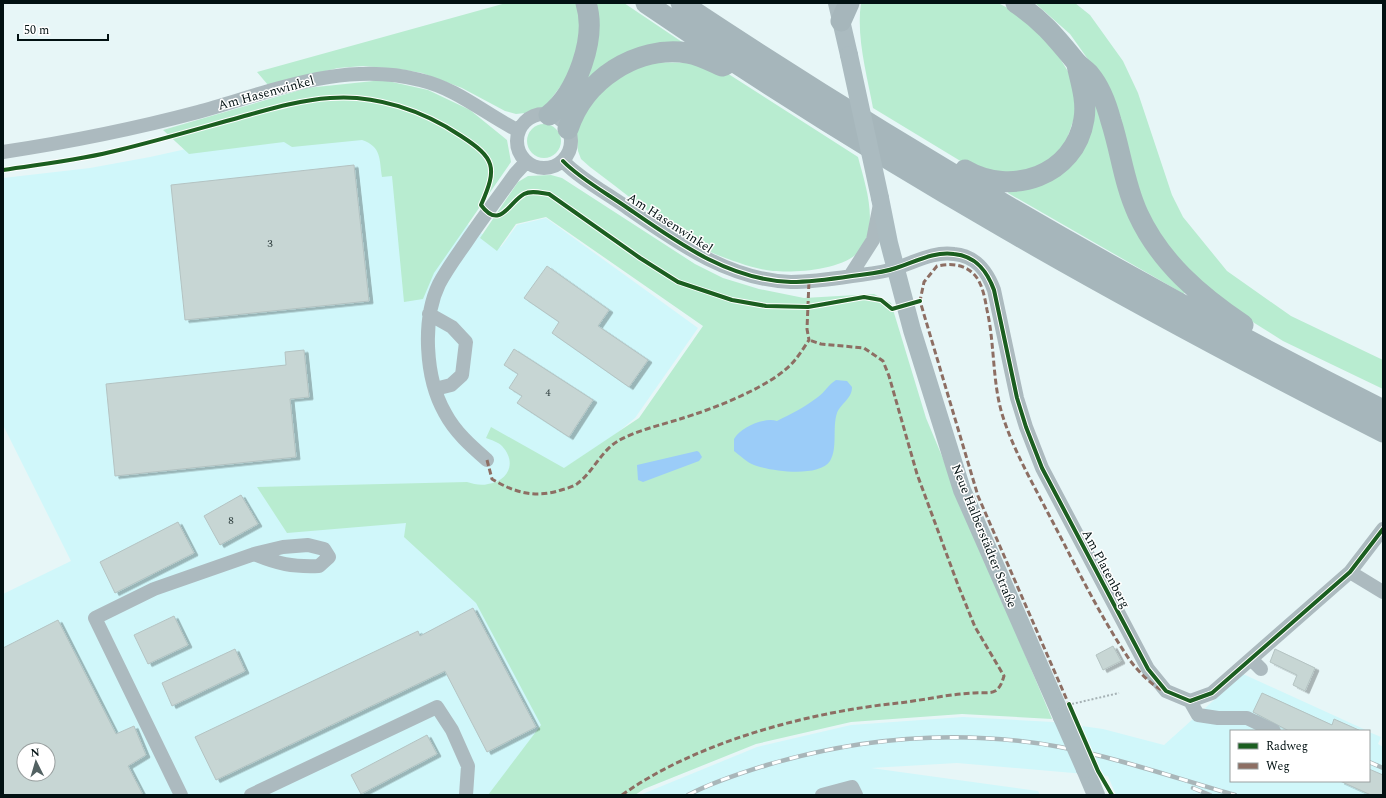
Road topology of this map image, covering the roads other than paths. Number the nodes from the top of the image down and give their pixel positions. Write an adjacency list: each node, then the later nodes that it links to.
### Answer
1 (586, 3): 8 (highway)
2 (646, 3): 7 (highway)
3 (681, 3): 14 (highway)
4 (1016, 3): 6 (highway)
5 (842, 9): 15 (main road, Neue Halberstädter Straße, bridge)
6 (1077, 62): 14 (highway); 19 (highway)
7 (735, 63): 9 (highway); 22 (highway)
8 (549, 115): 9 (street); 10 (street)
9 (568, 129): 12 (street)
10 (519, 131): 11 (street, Am Hasenwinkel); 13 (street)
11 (3, 152)
12 (563, 161): 13 (street); 17 (street, Am Hasenwinkel)
13 (526, 162): 18 (street)
14 (944, 170): 19 (highway)
15 (880, 198): 16 (main road, Neue Halberstädter Straße); 17 (street)
16 (896, 268): 17 (street, Am Hasenwinkel); 30 (street, Am Platenberg); 37 (main road, Neue Halberstädter Straße, bridge)
17 (850, 276)
18 (430, 314): 20 (street); 20 (street)
19 (1260, 346): 21 (highway)
20 (435, 389): 23 (street)
21 (1383, 410)
22 (1383, 432)
23 (487, 460)
24 (1383, 529): 26 (street)
25 (254, 554): 32 (street)
26 (1350, 572): 27 (street); 28 (street)
27 (1383, 592)
28 (1251, 659): 29 (street); 30 (street)
29 (1261, 669)
30 (1190, 701): 31 (street)
31 (1272, 730)
32 (181, 795)
33 (251, 795): 34 (street)
34 (466, 795)
35 (822, 795): 36 (street)
36 (856, 795)
37 (1096, 795)

